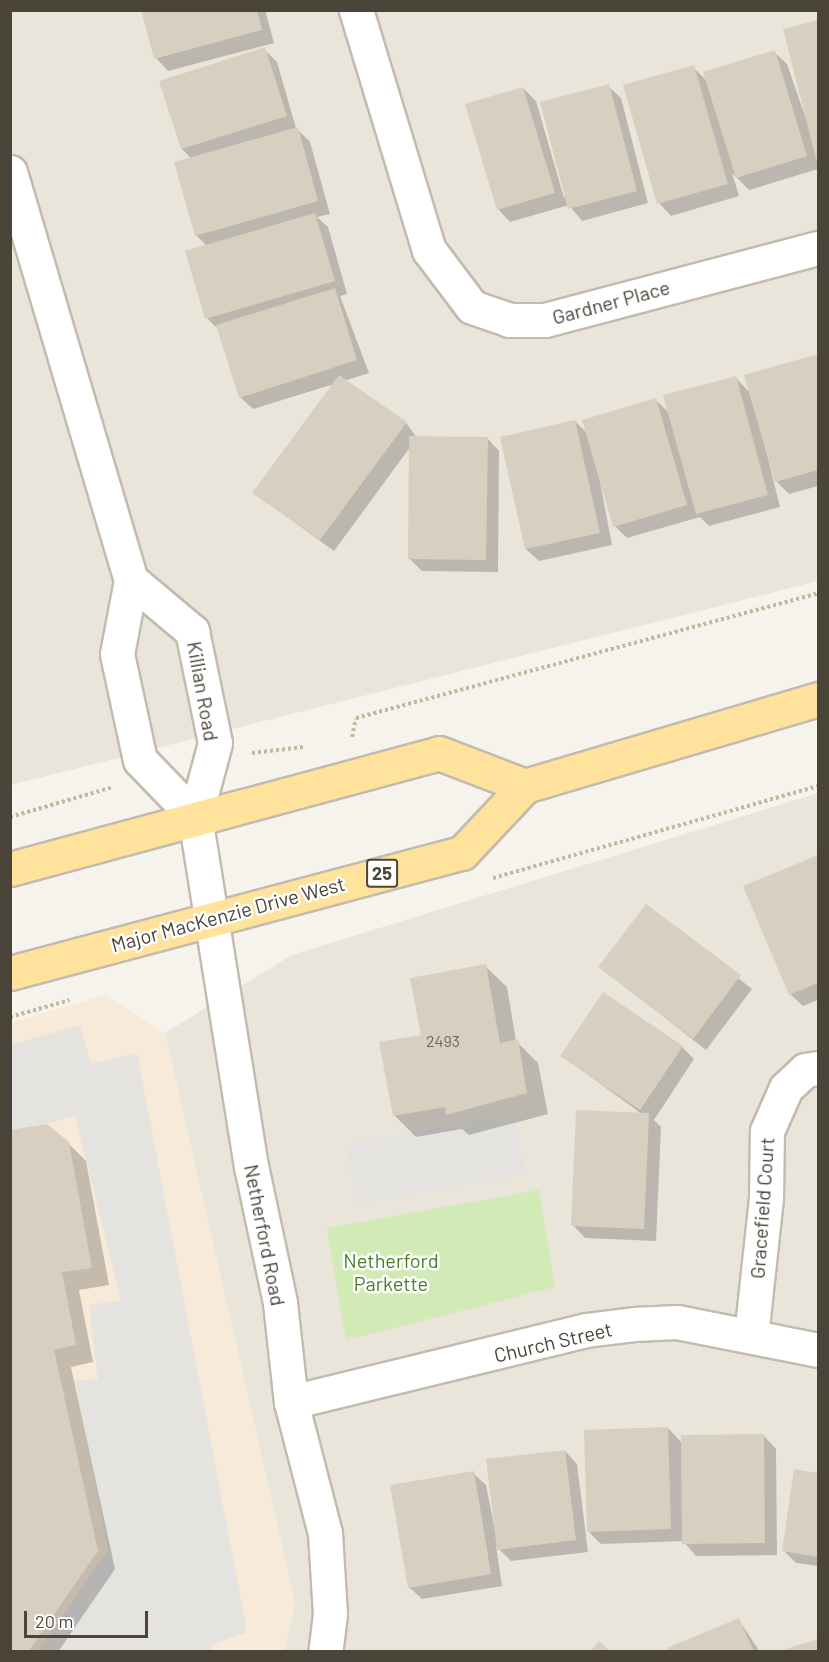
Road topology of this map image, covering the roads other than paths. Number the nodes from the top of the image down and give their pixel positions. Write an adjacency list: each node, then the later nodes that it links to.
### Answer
1 (356, 10): 3 (street, Gardner Place)
2 (10, 172): 4 (street)
3 (819, 249)
4 (131, 580): 7 (street); 7 (street, Killian Road)
5 (819, 699): 6 (main road)
6 (525, 786): 7 (main road); 9 (main road, Major MacKenzie Drive West / 25)
7 (195, 817): 8 (main road); 9 (street, Netherford Road)
8 (10, 869)
9 (212, 917): 10 (main road, Major MacKenzie Drive West / 25); 14 (street, Netherford Road)
10 (10, 973)
11 (819, 1068): 12 (street, Gracefield Court)
12 (751, 1336): 13 (street, Church Street); 14 (street, Church Street)
13 (819, 1350)
14 (291, 1402): 15 (street, Netherford Road)
15 (325, 1652)

